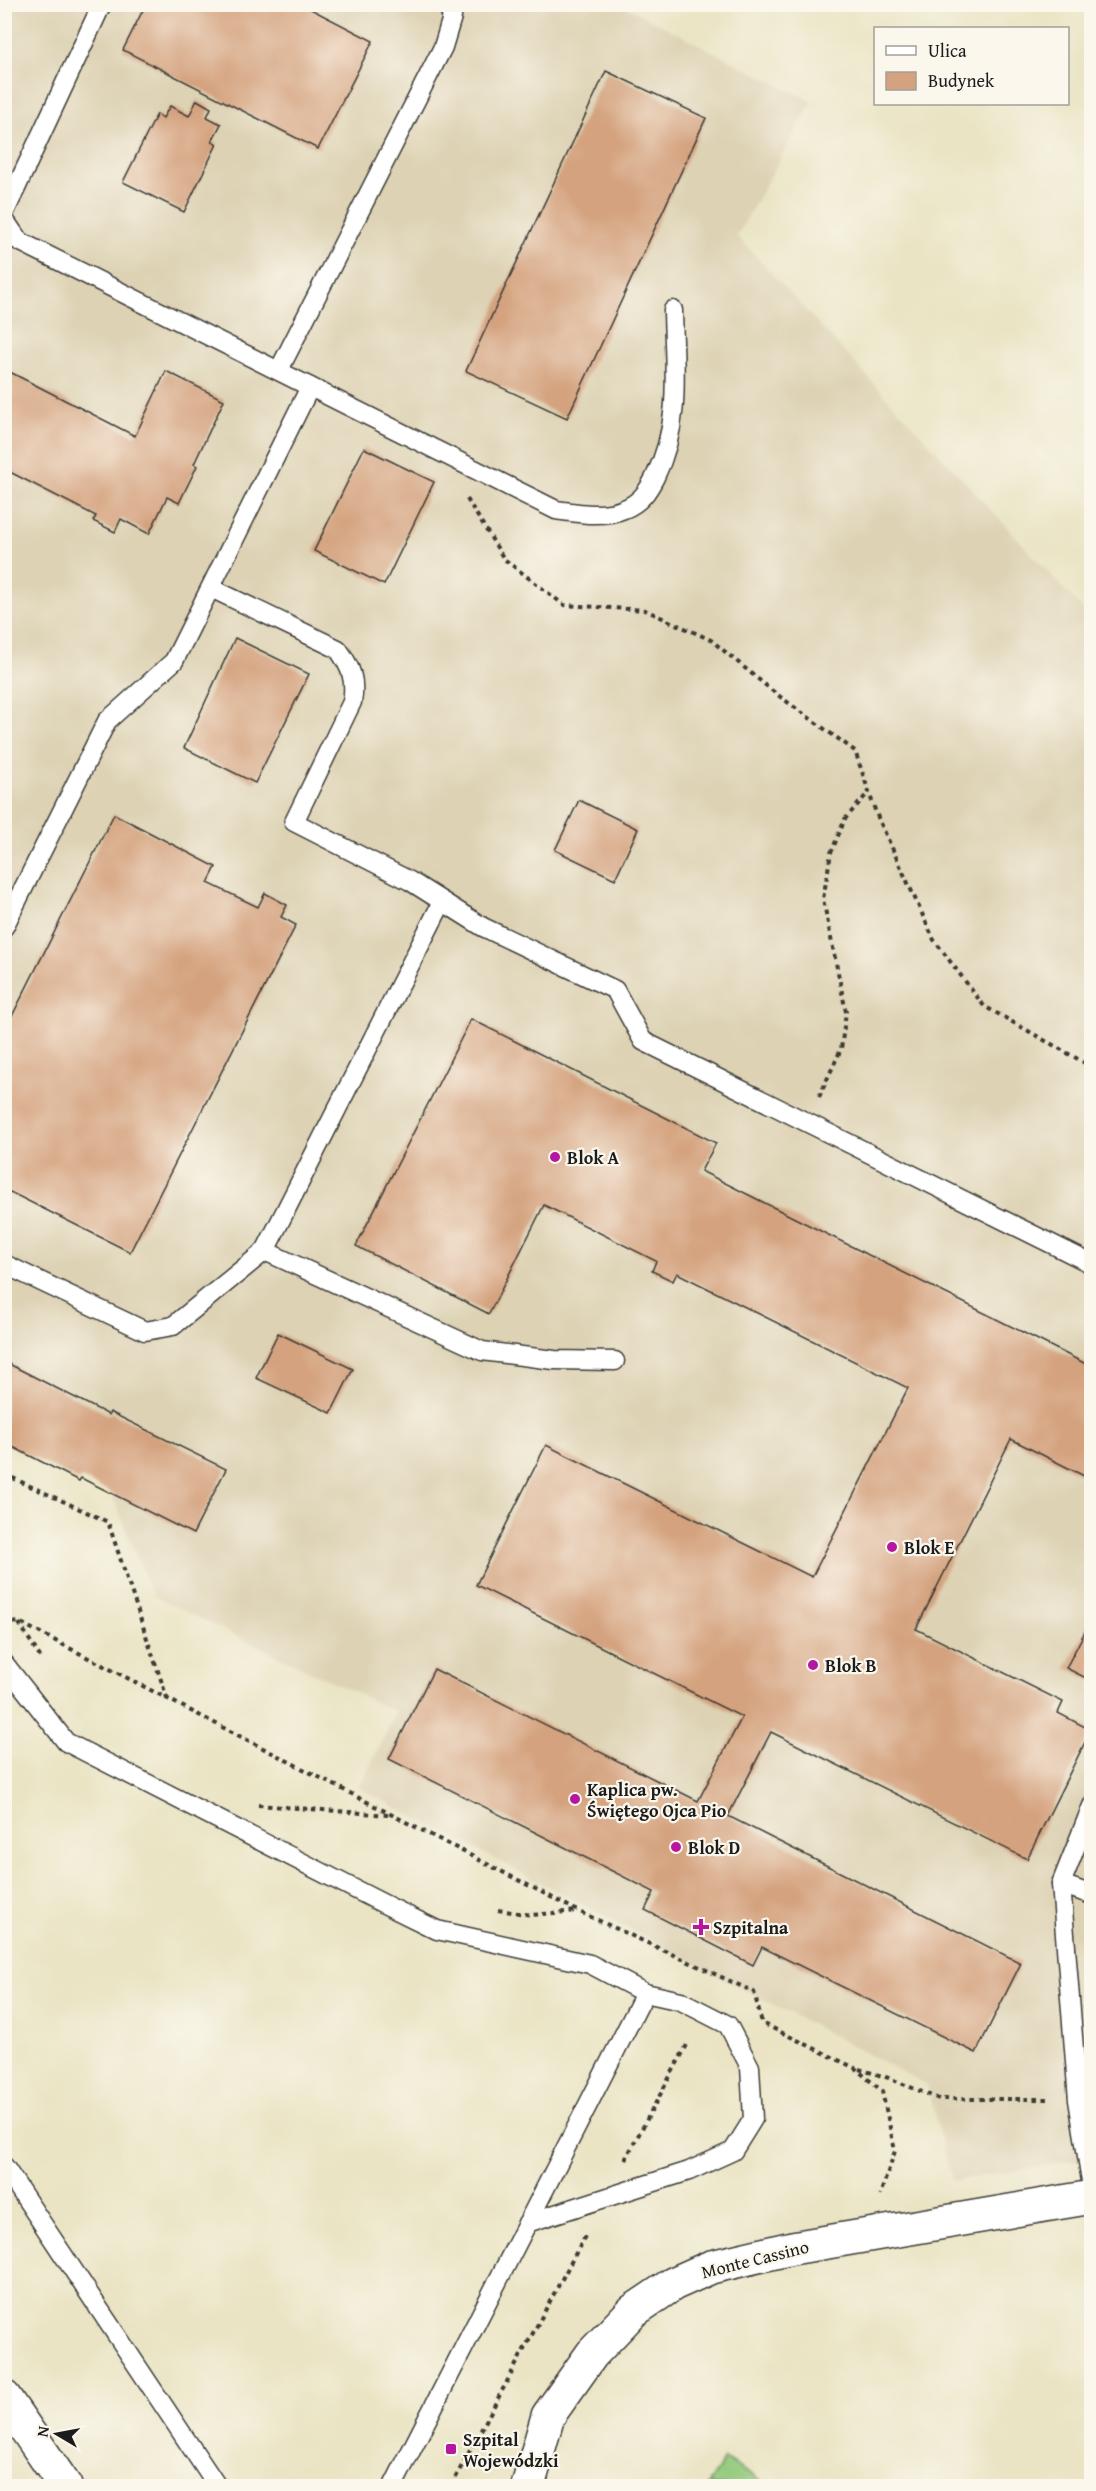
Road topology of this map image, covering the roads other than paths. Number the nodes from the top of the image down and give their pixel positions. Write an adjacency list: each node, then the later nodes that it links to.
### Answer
1 (102, 4): 3 (lane)
2 (447, 4): 6 (lane)
3 (4, 214)
4 (4, 219): 6 (lane)
5 (673, 310): 7 (lane)
6 (279, 370): 7 (lane)
7 (310, 387): 8 (lane)
8 (211, 588): 9 (lane); 10 (lane)
9 (442, 902): 11 (lane); 13 (lane)
10 (4, 927)
11 (265, 1251): 12 (lane); 14 (lane)
12 (4, 1264)
13 (1092, 1264)
14 (615, 1361)
15 (4, 1662): 20 (lane)
16 (1092, 1806): 17 (lane)
17 (1085, 1837): 18 (lane)
18 (1061, 1884): 19 (lane); 22 (lane)
19 (1092, 1895)
20 (645, 1993): 24 (lane); 24 (lane)
21 (4, 2166): 27 (lane)
22 (1092, 2187)
23 (1092, 2197): 29 (street, Monte Cassino)
24 (527, 2223): 28 (lane)
25 (4, 2397): 26 (street)
26 (64, 2487)
27 (217, 2487)
28 (393, 2487)
29 (528, 2487)

